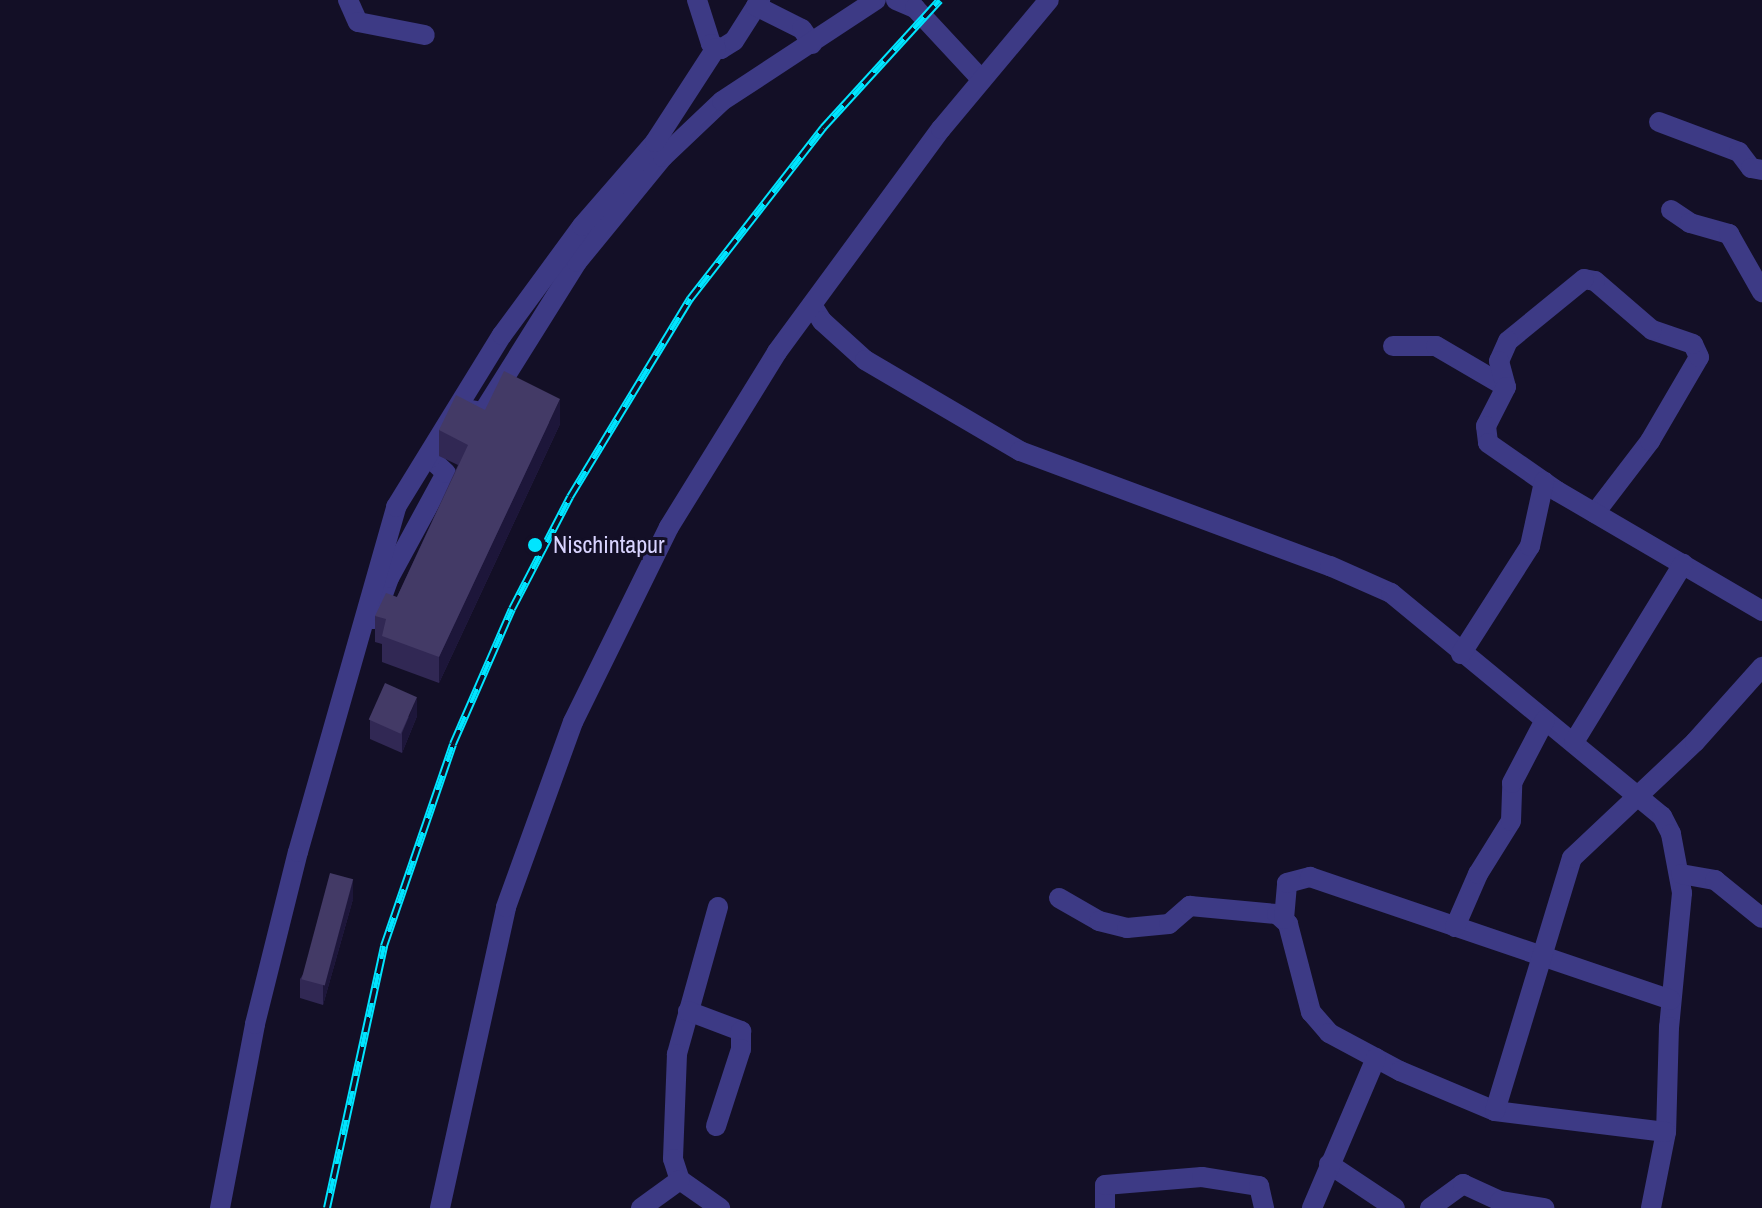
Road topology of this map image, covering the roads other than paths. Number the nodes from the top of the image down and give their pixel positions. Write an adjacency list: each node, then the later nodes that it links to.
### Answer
1 (348, 0): 7 (street)
2 (697, 0): 9 (street)
3 (876, 0): 8 (street)
4 (896, 0): 10 (street)
5 (1049, 0): 10 (street)
6 (758, 3): 8 (street); 9 (street)
7 (425, 35)
8 (812, 44): 25 (street)
9 (716, 48): 25 (street)
10 (982, 80): 15 (street)
11 (1659, 122): 12 (street)
12 (1762, 170)
13 (1671, 210): 14 (street)
14 (1762, 292)
15 (812, 305): 22 (street); 44 (street)
16 (1393, 346): 17 (street)
17 (1506, 387): 18 (street); 19 (street)
18 (1544, 482): 19 (street); 22 (street)
19 (1595, 513): 20 (street)
20 (1683, 564): 21 (street); 26 (street)
21 (1762, 611)
22 (1461, 654): 24 (street)
23 (1762, 667): 27 (street)
24 (1545, 720): 26 (street); 33 (street)
25 (332, 727): 43 (street)
26 (1574, 742): 27 (street)
27 (1641, 795): 28 (street); 34 (street)
28 (1681, 874): 31 (street); 35 (street)
29 (1059, 898): 32 (street)
30 (718, 907): 36 (street)
31 (1762, 918)
32 (1284, 919): 33 (street); 37 (street)
33 (1455, 927): 34 (street)
34 (1543, 957): 35 (street); 38 (street)
35 (1671, 1000): 40 (street)
36 (688, 1011): 39 (street); 42 (street)
37 (1376, 1058): 38 (street); 41 (street)
38 (1495, 1111): 40 (street)
39 (716, 1126)
40 (1666, 1132): 53 (street)
41 (1329, 1164): 49 (street); 50 (street)
42 (680, 1180): 45 (street); 46 (street)
43 (220, 1208)
44 (440, 1208)
45 (641, 1208)
46 (720, 1208)
47 (1105, 1208): 48 (street)
48 (1264, 1208)
49 (1312, 1208)
50 (1395, 1208)
51 (1430, 1208): 52 (street)
52 (1544, 1208)
53 (1651, 1208)

